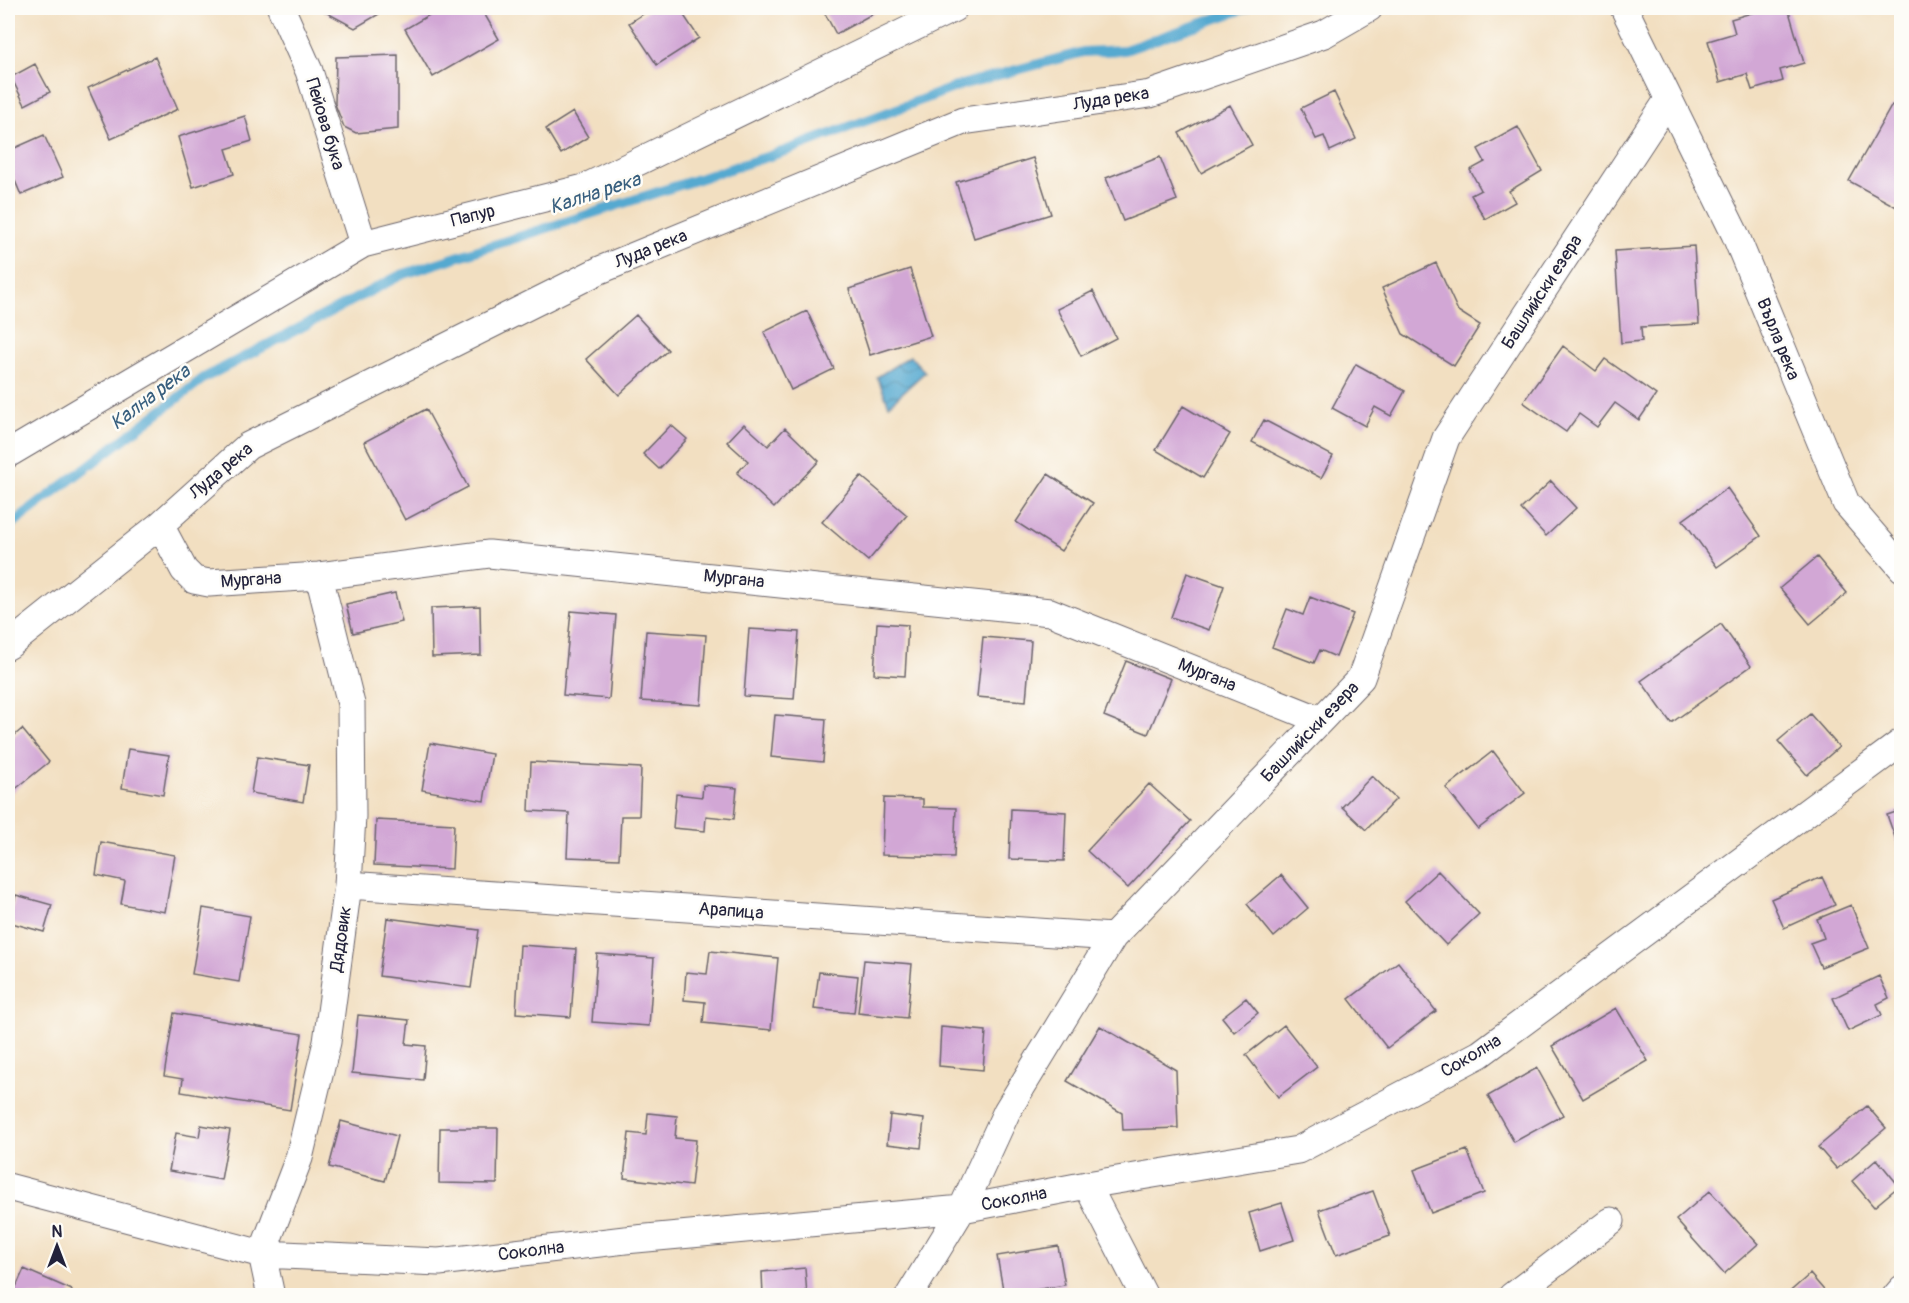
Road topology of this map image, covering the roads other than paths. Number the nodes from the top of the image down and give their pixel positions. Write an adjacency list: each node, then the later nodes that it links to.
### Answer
1 (280, 8): 6 (street, Пейова бука)
2 (954, 8): 6 (street, Папур)
3 (1369, 8): 8 (street, Луда река)
4 (1624, 8): 5 (street, Върла река)
5 (1668, 100): 9 (street, Върла река); 12 (street, Башлийски езера)
6 (363, 244): 7 (street, Папур)
7 (8, 454)
8 (160, 525): 10 (street, Мургана); 11 (street, Луда река)
9 (1902, 568)
10 (319, 576): 12 (street, Мургана); 14 (street, Дядовик)
11 (8, 646)
12 (1320, 720): 15 (street, Башлийски езера)
13 (1902, 742): 16 (street, Соколна)
14 (348, 885): 15 (street, Арапица); 20 (street, Дядовик)
15 (1113, 937): 18 (street, Башлийски езера)
16 (1087, 1185): 18 (street, Соколна); 24 (street)
17 (8, 1187): 20 (street, Соколна)
18 (962, 1209): 20 (street, Соколна); 23 (street, Башлийски езера)
19 (1611, 1221): 25 (street)
20 (262, 1254): 22 (street)
21 (1902, 1289): 26 (street)
22 (271, 1296)
23 (909, 1296)
24 (1144, 1296)
25 (1512, 1296)
26 (1896, 1296)

